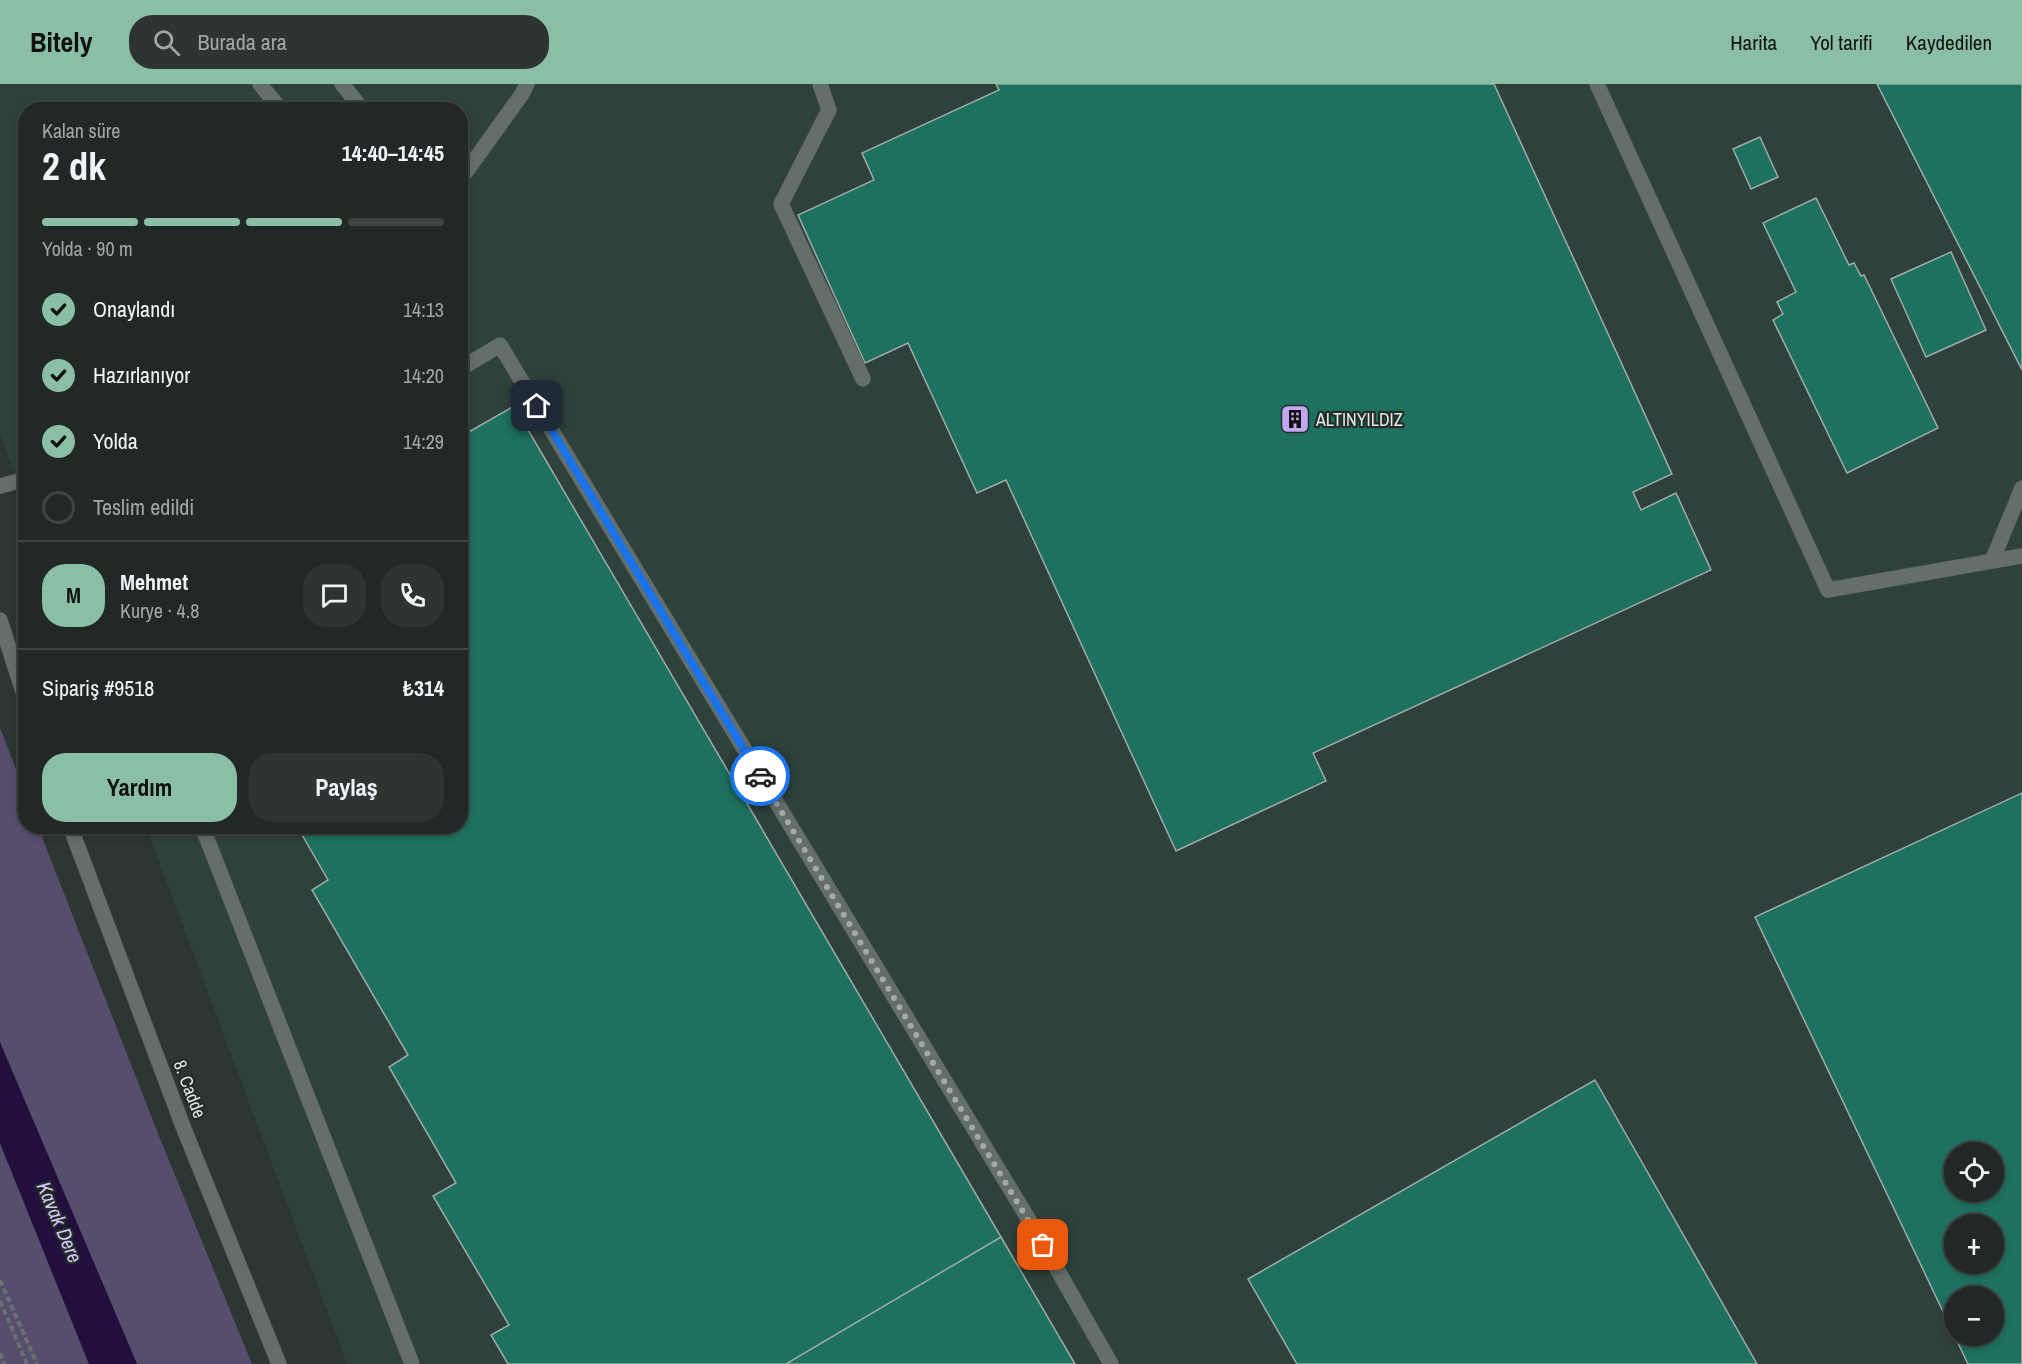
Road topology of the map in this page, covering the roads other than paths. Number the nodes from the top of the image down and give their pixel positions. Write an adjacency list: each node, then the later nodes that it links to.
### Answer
1 (260, 84): 6 (street)
2 (342, 84): 7 (street)
3 (527, 84): 8 (street)
4 (820, 84): 10 (street)
5 (1597, 84): 15 (street)
6 (275, 102)
7 (357, 102)
8 (468, 169)
9 (468, 364): 22 (street)
10 (863, 379)
11 (18, 481): 12 (street)
12 (0, 486)
13 (2022, 488): 15 (street)
14 (2022, 556): 15 (street)
15 (1992, 561)
16 (0, 620): 17 (street)
17 (18, 676)
18 (73, 834): 20 (street, 8. Cadde)
19 (205, 834): 21 (street)
20 (279, 1364)
21 (412, 1364)
22 (1111, 1364)

